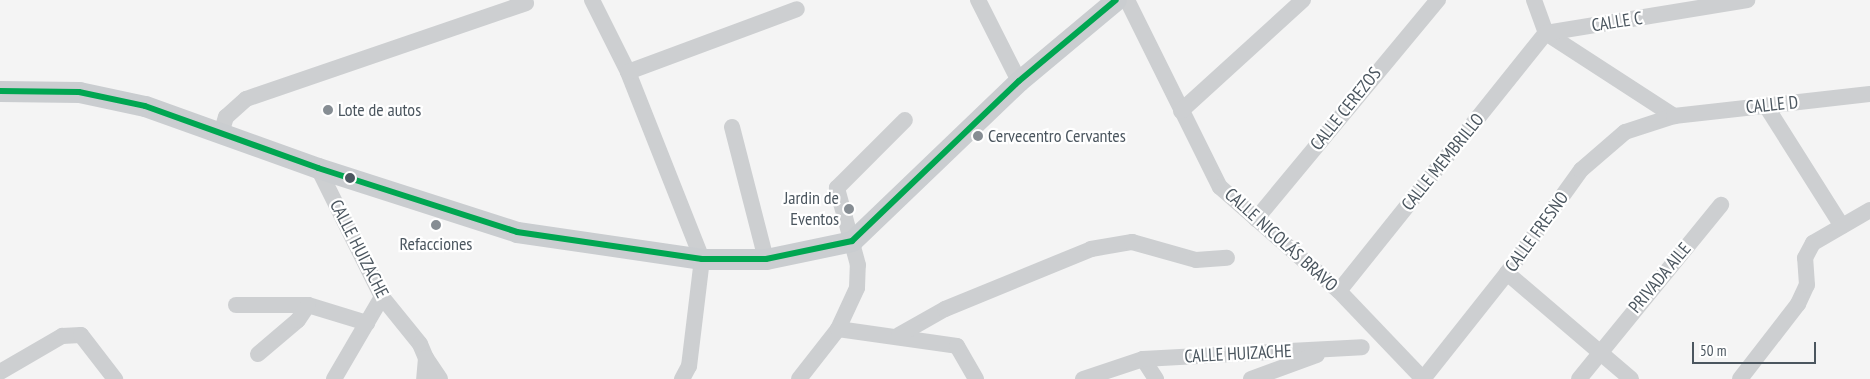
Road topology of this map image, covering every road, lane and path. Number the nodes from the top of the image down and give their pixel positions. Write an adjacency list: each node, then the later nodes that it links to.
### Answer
1 (592, 0): 12 (street)
2 (978, 0): 13 (street)
3 (1116, 0): 13 (main road)
4 (1127, 0): 17 (street, CALLE NICOLÁS BRAVO)
5 (1303, 0): 17 (street)
6 (1438, 0): 25 (street, CALLE CEREZOS)
7 (1534, 0): 11 (street)
8 (1747, 0): 11 (street, CALLE C)
9 (526, 3): 21 (street)
10 (798, 9): 12 (street)
11 (1546, 33): 18 (street); 32 (street, CALLE MEMBRILLO)
12 (628, 72): 29 (street)
13 (1020, 80): 27 (main road)
14 (0, 91): 21 (main road)
15 (1870, 94): 16 (street, CALLE D)
16 (1766, 106): 18 (street, CALLE D); 26 (street)
17 (1181, 111): 25 (street, CALLE NICOLÁS BRAVO)
18 (1674, 116): 31 (street, CALLE FRESNO)
19 (905, 120): 27 (street)
20 (732, 127): 30 (street)
21 (221, 134): 22 (main road)
22 (318, 168): 29 (main road); 33 (street, CALLE HUIZACHE)
23 (1721, 205): 41 (street, PRIVADA AILE)
24 (1870, 210): 26 (street)
25 (1256, 219): 32 (street, CALLE NICOLÁS BRAVO)
26 (1842, 226): 59 (street)
27 (852, 241): 30 (main road); 37 (street)
28 (1227, 258): 38 (street)
29 (702, 259): 30 (main road); 50 (street)
30 (766, 259)
31 (1507, 273): 41 (street); 56 (street, CALLE FRESNO)
32 (1339, 291): 56 (street, CALLE NICOLÁS BRAVO)
33 (382, 297): 36 (street); 43 (street, CALLE HUIZACHE)
34 (236, 305): 35 (street)
35 (308, 305): 36 (street); 42 (street)
36 (367, 322): 47 (street)
37 (838, 328): 38 (street); 51 (street)
38 (899, 335): 52 (street)
39 (1362, 347): 40 (street, CALLE HUIZACHE)
40 (1333, 349): 44 (street, CALLE HUIZACHE); 55 (street, CALLE HUIZACHE)
41 (1600, 351): 57 (street, PRIVADA AILE); 58 (street)
42 (258, 354)
43 (426, 358): 48 (street); 49 (street, CALLE HUIZACHE)
44 (1143, 359): 53 (street, CALLE HUIZACHE); 54 (street)
45 (0, 372): 46 (street)
46 (116, 379)
47 (334, 379)
48 (424, 379)
49 (440, 379)
50 (682, 379)
51 (799, 379)
52 (976, 379)
53 (1083, 379)
54 (1156, 379)
55 (1251, 379)
56 (1423, 379)
57 (1579, 379)
58 (1631, 379)
59 (1740, 379)

